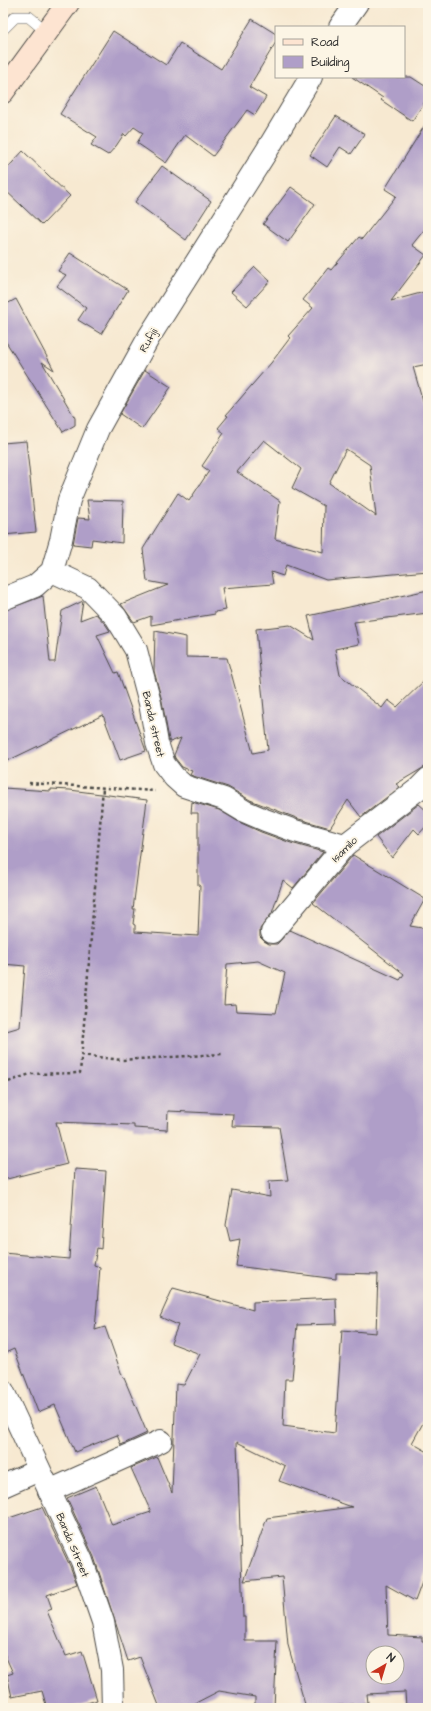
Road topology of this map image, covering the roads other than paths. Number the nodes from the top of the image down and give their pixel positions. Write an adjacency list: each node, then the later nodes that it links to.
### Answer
1 (68, 3): 5 (main road)
2 (357, 3): 3 (street)
3 (341, 26)
4 (3, 29): 5 (lane)
5 (47, 32): 7 (main road)
6 (310, 78): 8 (street, Rufiji)
7 (3, 92)
8 (52, 571): 9 (street); 11 (street, Banda street)
9 (3, 599)
10 (428, 779): 11 (street, Isamilo)
11 (345, 845): 12 (street, Isamilo)
12 (272, 932)
13 (3, 1391): 15 (street, Banda Street)
14 (160, 1441): 17 (street)
15 (39, 1470): 16 (street); 17 (street, Banda Street)
16 (3, 1486)
17 (49, 1491): 18 (street, Banda Street)
18 (113, 1708)

